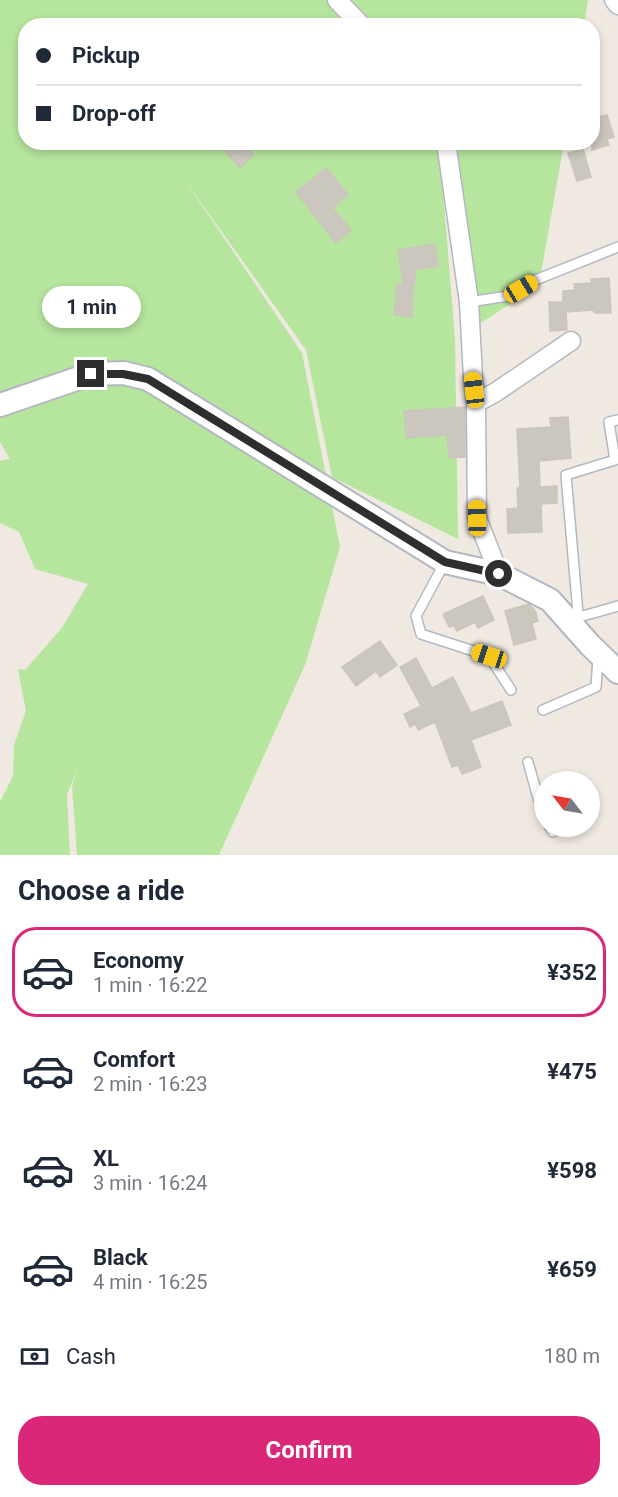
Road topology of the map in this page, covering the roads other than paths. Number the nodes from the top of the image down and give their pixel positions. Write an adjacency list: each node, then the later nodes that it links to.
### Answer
1 (337, 0): 4 (street)
2 (614, 0): 3 (street)
3 (618, 5)
4 (354, 18)
5 (447, 150): 7 (street)
6 (618, 247): 7 (lane)
7 (469, 303): 9 (street)
8 (571, 341): 9 (street)
9 (476, 403): 13 (street)
10 (0, 405): 12 (street)
11 (618, 420): 15 (lane)
12 (445, 562): 13 (street); 18 (lane)
13 (499, 574): 15 (street)
14 (618, 606): 15 (lane)
15 (580, 626): 16 (street)
16 (598, 653): 17 (street); 19 (lane)
17 (618, 672)
18 (511, 690)
19 (543, 710)
20 (528, 762): 21 (lane)
21 (534, 783)

